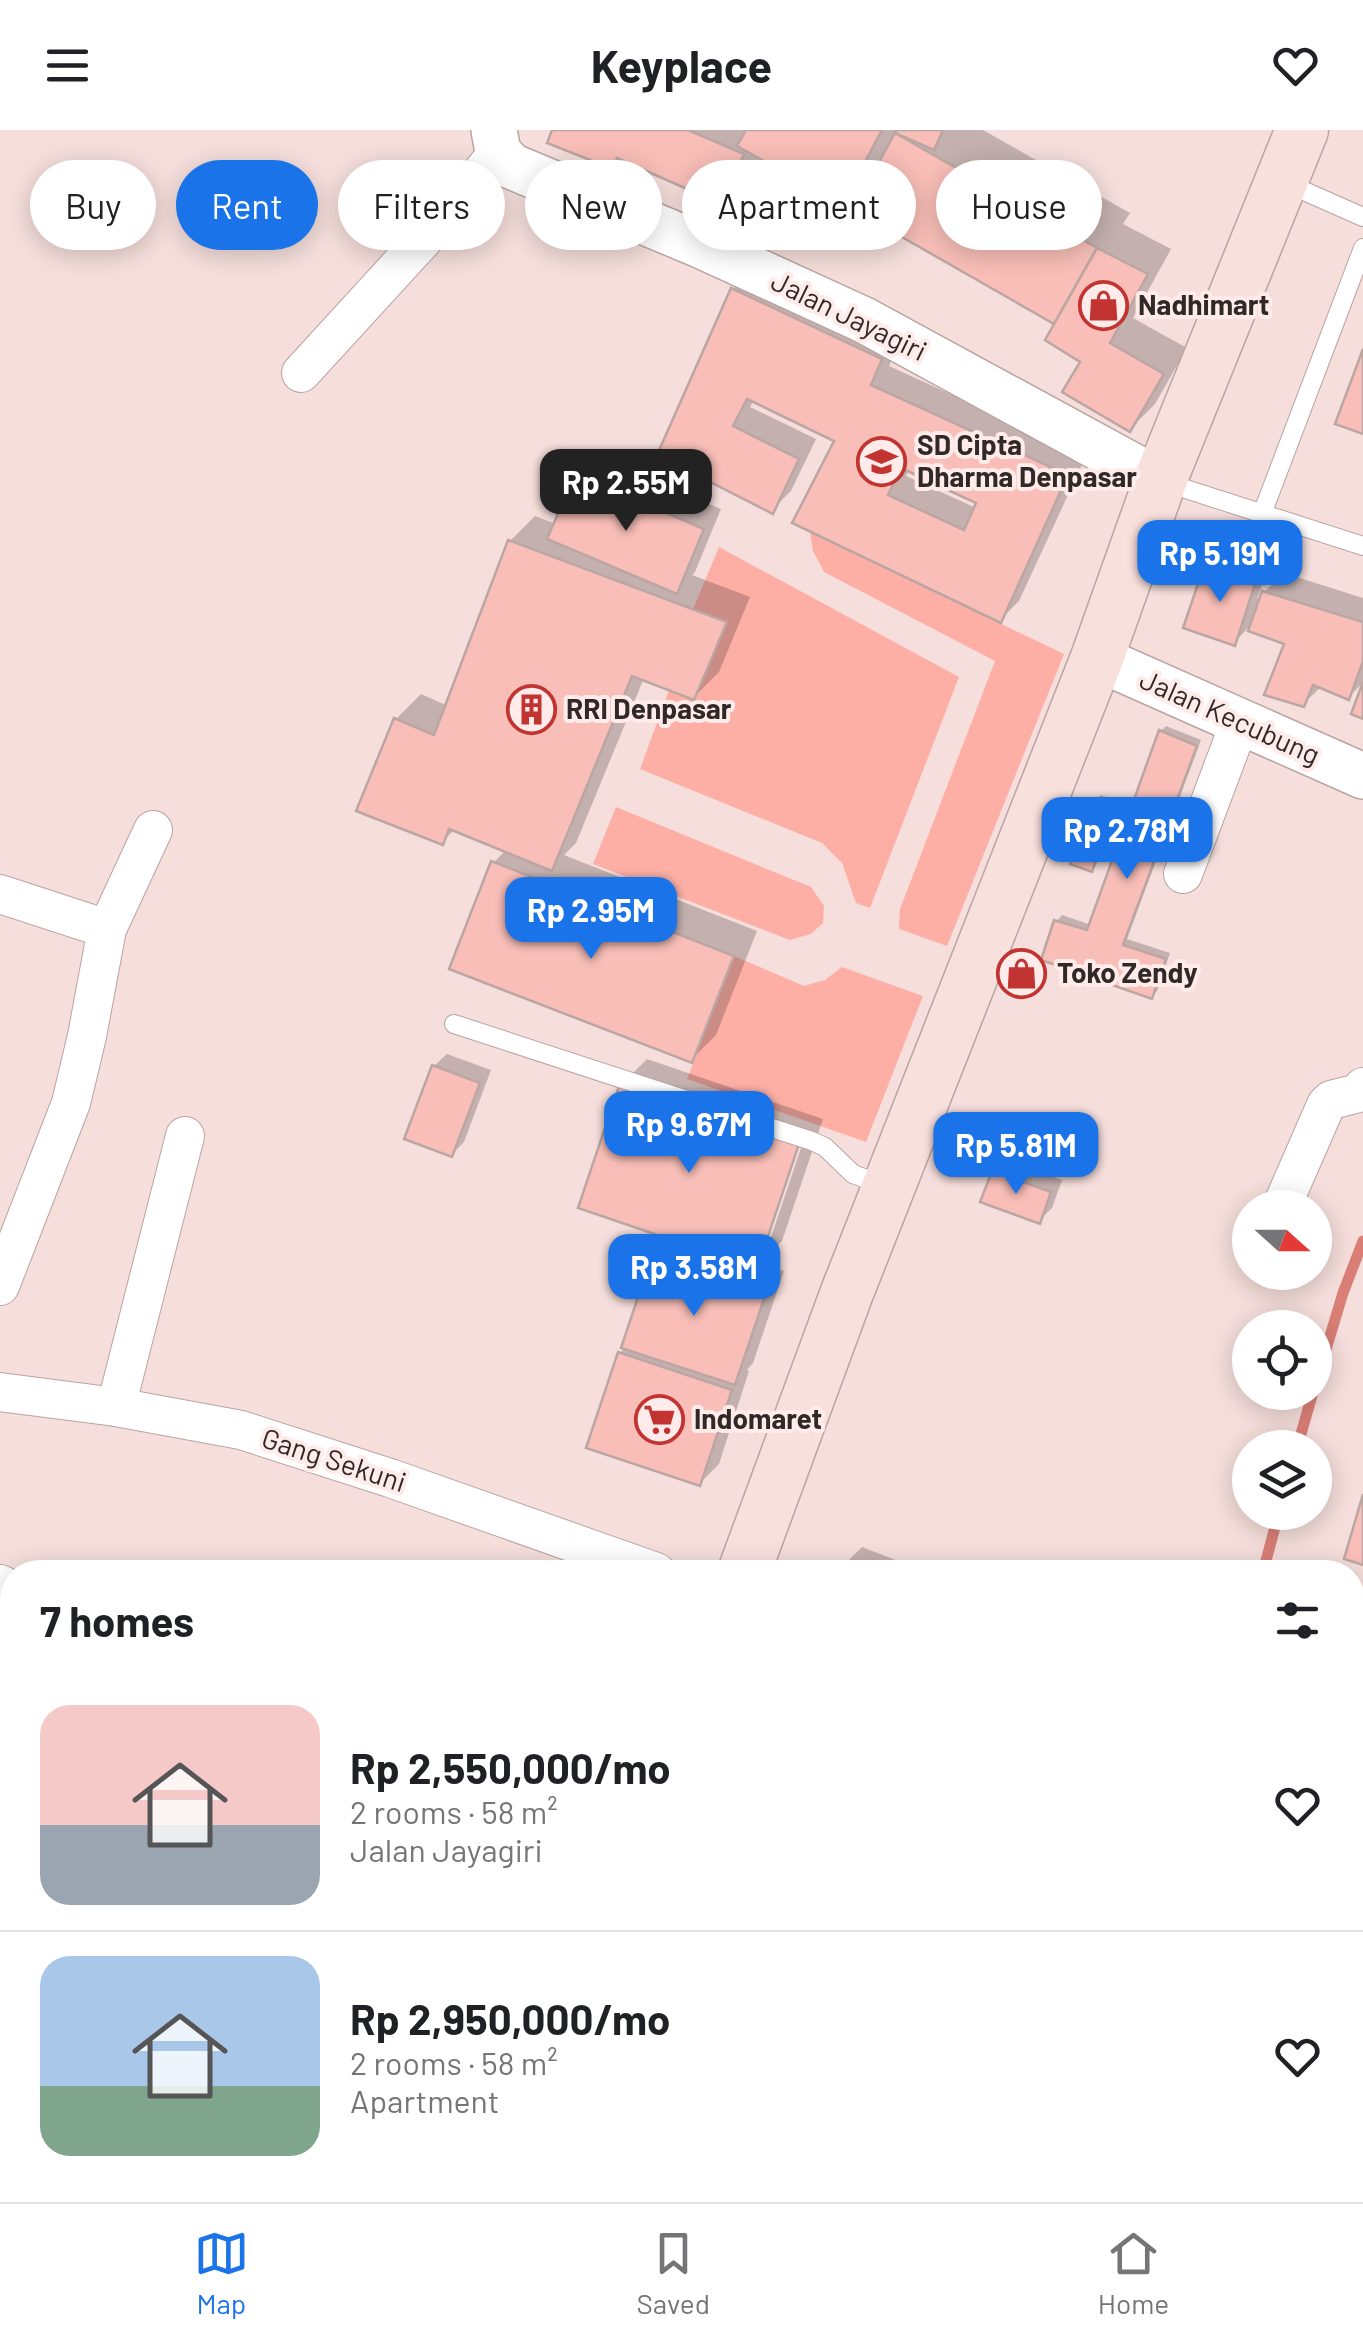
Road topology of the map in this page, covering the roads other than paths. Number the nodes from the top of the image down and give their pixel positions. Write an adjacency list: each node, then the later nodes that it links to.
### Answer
1 (496, 141): 5 (street); 6 (street, Jalan Jayagiri)
2 (1294, 149): 3 (lane); 6 (main road)
3 (1363, 217)
4 (1363, 248): 7 (lane)
5 (301, 373)
6 (1160, 480): 7 (lane); 9 (main road)
7 (1262, 514): 8 (lane)
8 (1363, 546)
9 (1097, 658): 10 (street, Jalan Kecubung); 19 (main road)
10 (1240, 722): 11 (street, Jalan Kecubung); 13 (street)
11 (1363, 776)
12 (153, 830): 15 (street)
13 (1183, 874)
14 (0, 894): 15 (street)
15 (107, 928): 21 (street)
16 (454, 1024): 19 (lane)
17 (1363, 1087): 20 (street)
18 (185, 1136): 24 (street)
19 (889, 1187): 26 (main road)
20 (1289, 1190)
21 (13, 1218): 22 (street)
22 (0, 1286)
23 (0, 1392): 24 (street, Gang Sekuni)
24 (116, 1408): 25 (street, Gang Sekuni)
25 (622, 1560)
26 (748, 1560)

